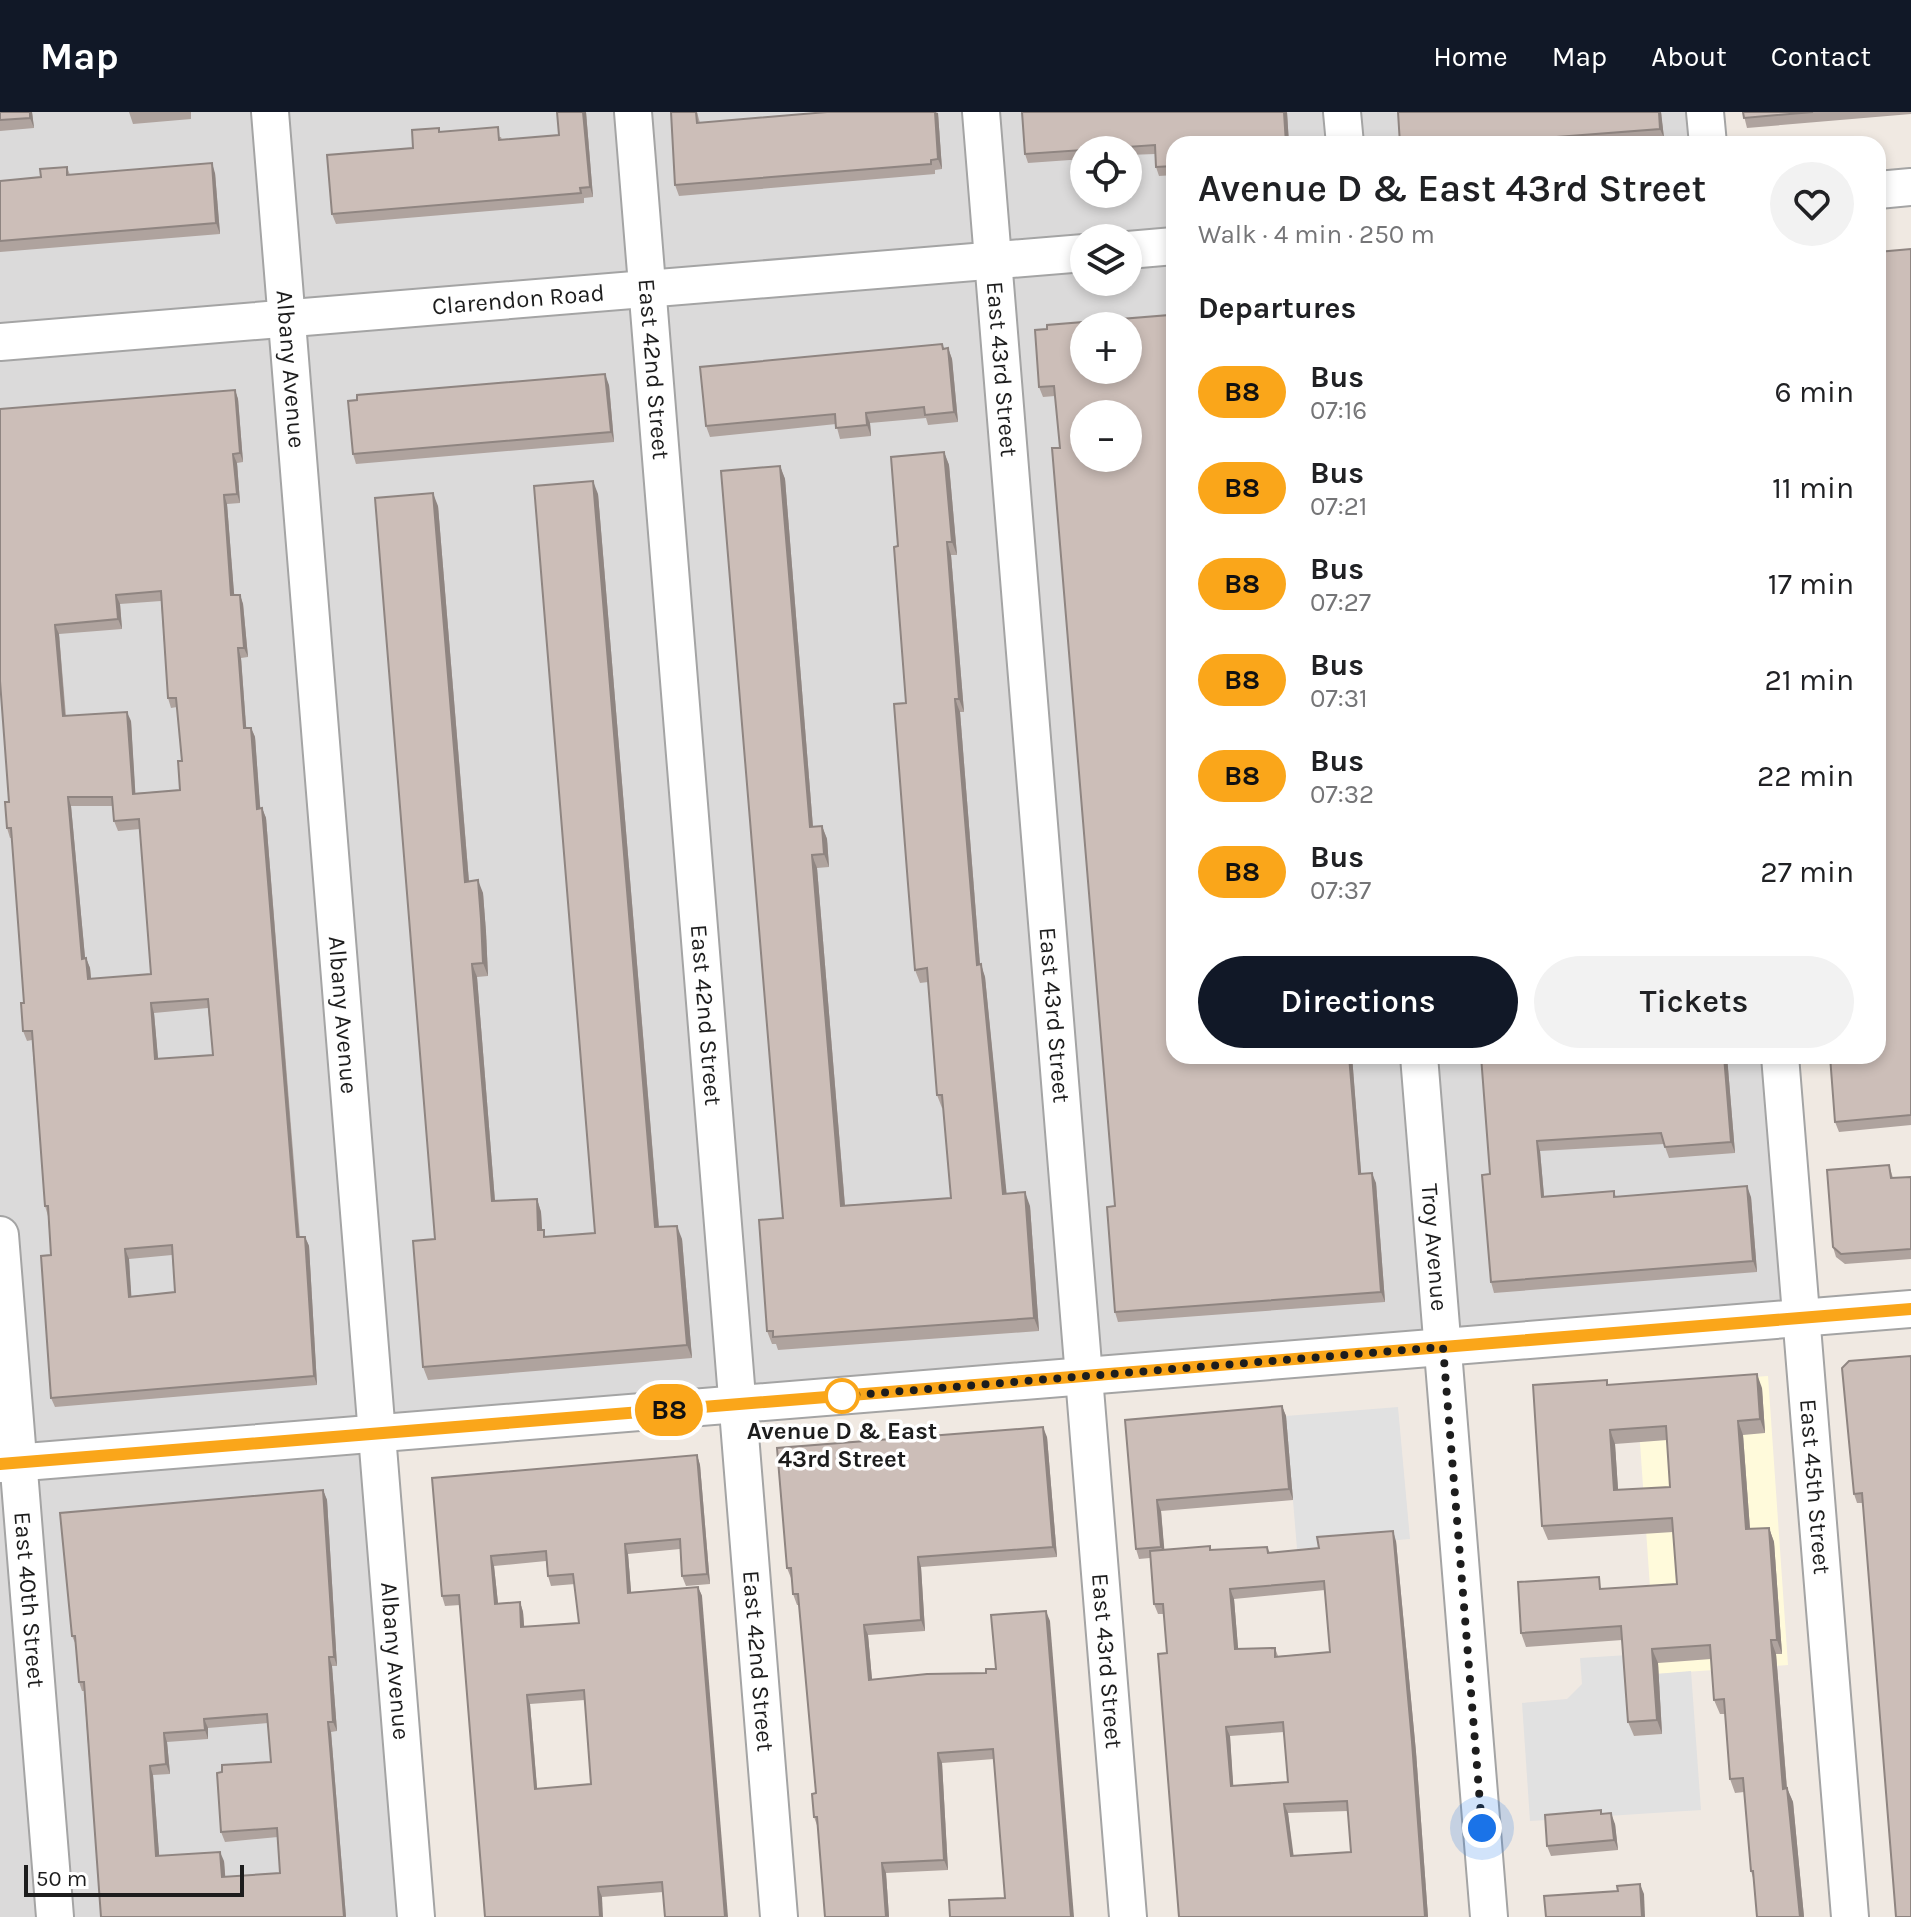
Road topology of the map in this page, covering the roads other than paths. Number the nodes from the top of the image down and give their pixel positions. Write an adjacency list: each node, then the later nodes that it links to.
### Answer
1 (270, 112): 15 (street, Albany Avenue)
2 (633, 112): 14 (street, East 42nd Street)
3 (981, 112): 13 (street, East 43rd Street)
4 (1342, 112): 6 (street)
5 (1705, 112): 7 (street)
6 (1344, 136)
7 (1707, 136)
8 (1911, 187): 9 (street)
9 (1886, 189)
10 (1166, 247): 11 (street)
11 (1142, 249)
12 (1070, 254): 13 (street, Clarendon Road)
13 (994, 260): 14 (street, Clarendon Road); 23 (street, East 43rd Street)
14 (647, 289): 15 (street, Clarendon Road); 24 (street, East 42nd Street)
15 (287, 319): 16 (street, Clarendon Road); 25 (street, Albany Avenue)
16 (0, 342)
17 (1420, 1064): 22 (street, Troy Avenue)
18 (1781, 1064): 21 (street, East 45th Street)
19 (0, 1235): 26 (street, East 40th Street)
20 (1911, 1309): 21 (street)
21 (1801, 1318): 22 (street); 32 (street, East 45th Street)
22 (1443, 1347): 23 (street); 31 (street, Troy Avenue)
23 (1083, 1378): 24 (street); 30 (street, East 43rd Street)
24 (736, 1405): 25 (street); 29 (street, East 42nd Street)
25 (377, 1435): 26 (street); 28 (street, Albany Avenue)
26 (9, 1464): 27 (street, East 40th Street)
27 (55, 1917)
28 (416, 1917)
29 (779, 1917)
30 (1128, 1917)
31 (1489, 1917)
32 (1850, 1917)

